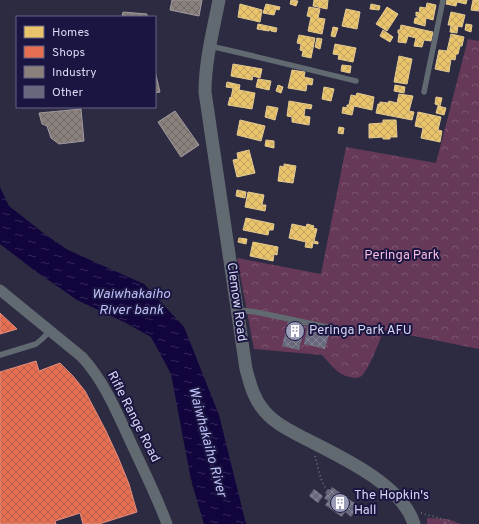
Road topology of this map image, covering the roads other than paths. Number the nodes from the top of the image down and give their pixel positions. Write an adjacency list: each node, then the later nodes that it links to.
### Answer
1 (219, 0): 3 (street, Clemow Road)
2 (443, 0): 5 (lane)
3 (210, 46): 4 (lane); 7 (street, Clemow Road)
4 (356, 81)
5 (424, 92)
6 (0, 290): 9 (street, Rifle Range Road)
7 (238, 310): 8 (lane); 12 (street, Clemow Road)
8 (327, 327)
9 (50, 331): 10 (lane); 11 (street, Rifle Range Road)
10 (0, 355)
11 (167, 524)
12 (414, 524)

